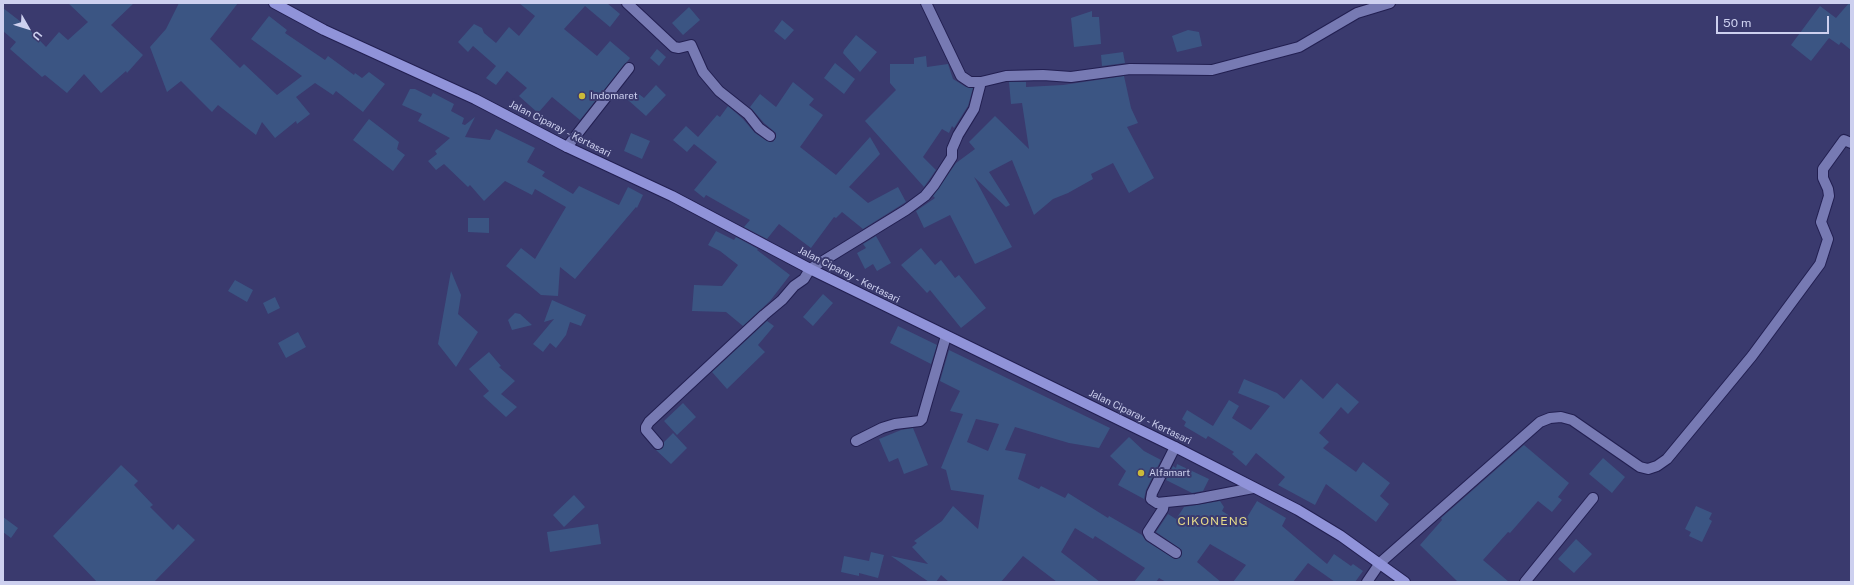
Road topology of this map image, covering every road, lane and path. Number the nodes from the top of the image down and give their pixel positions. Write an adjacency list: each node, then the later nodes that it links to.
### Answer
1 (274, 3): 9 (main road, Jalan Ciparay - Kertasari)
2 (627, 3): 7 (street)
3 (926, 3): 6 (street)
4 (1390, 3): 6 (street)
5 (629, 68): 9 (street)
6 (981, 82): 10 (street)
7 (770, 136)
8 (1847, 141): 19 (street)
9 (567, 147): 10 (main road, Jalan Ciparay - Kertasari)
10 (810, 269): 11 (main road, Jalan Ciparay - Kertasari); 13 (street)
11 (946, 336): 12 (street); 14 (main road, Jalan Ciparay - Kertasari)
12 (856, 441)
13 (658, 444)
14 (1175, 448): 15 (main road, Jalan Ciparay - Kertasari); 17 (street)
15 (1253, 488): 17 (street); 19 (main road, Jalan Ciparay - Kertasari)
16 (1593, 498): 22 (street)
17 (1164, 503): 18 (street)
18 (1176, 553)
19 (1380, 563): 20 (street); 21 (main road, Jalan Ciparay - Kertasari)
20 (1367, 582)
21 (1405, 582)
22 (1525, 582)

